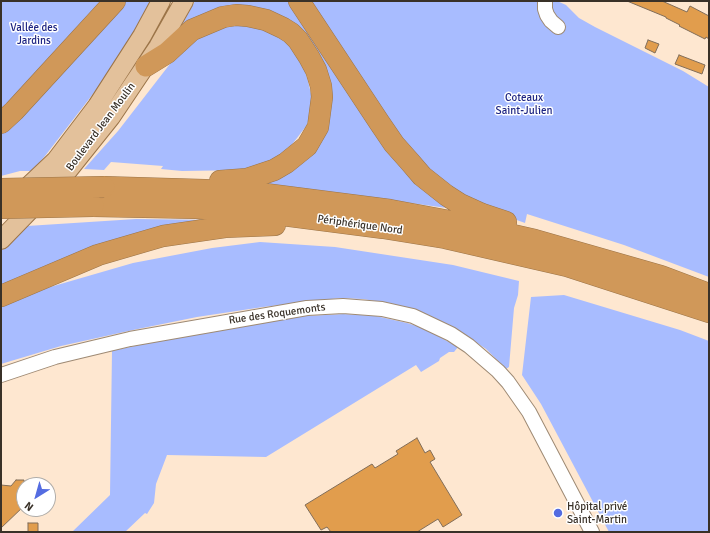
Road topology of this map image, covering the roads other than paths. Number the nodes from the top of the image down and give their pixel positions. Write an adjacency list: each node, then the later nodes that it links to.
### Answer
1 (115, 1): 8 (highway)
2 (161, 1): 12 (main road, Boulevard Jean Moulin)
3 (184, 1): 7 (main road, Boulevard Jean Moulin)
4 (299, 1): 15 (highway)
5 (545, 1): 6 (street)
6 (558, 27)
7 (146, 66): 10 (highway); 14 (main road, Boulevard Jean Moulin)
8 (1, 123)
9 (1, 189): 10 (highway, Périphérique Nord, bridge)
10 (187, 190): 15 (highway, Périphérique Nord)
11 (1, 208): 13 (highway, Périphérique Nord, bridge)
12 (1, 213)
13 (303, 217): 17 (highway); 18 (highway, Périphérique Nord)
14 (1, 240)
15 (535, 240): 16 (highway, Périphérique Nord)
16 (709, 294)
17 (1, 296)
18 (709, 312)
19 (1, 374): 20 (street, Rue des Roquemonts)
20 (592, 532)

